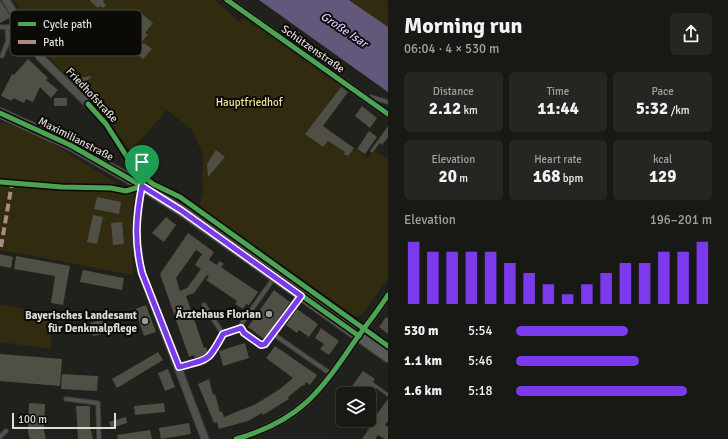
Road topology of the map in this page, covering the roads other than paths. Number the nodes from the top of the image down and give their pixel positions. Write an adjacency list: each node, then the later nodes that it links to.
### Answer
1 (6, 0): 3 (street, Friedhofstraße)
2 (227, 0): 12 (street, Schützenstraße)
3 (12, 10)
4 (7, 27): 5 (lane); 6 (lane)
5 (0, 28)
6 (2, 56)
7 (39, 56): 10 (street, Friedhofstraße)
8 (371, 97): 9 (lane)
9 (388, 102)
10 (88, 104)
11 (0, 113): 13 (main road, Maximilianstraße)
12 (388, 114)
13 (142, 186): 14 (main road, Maximilianstraße); 23 (street)
14 (274, 277): 16 (main road, Maximilianstraße); 18 (lane)
15 (388, 295): 21 (street)
16 (301, 296): 20 (lane); 21 (main road, Maximilianstraße)
17 (204, 305): 19 (lane)
18 (241, 328): 19 (lane); 20 (lane)
19 (223, 334): 23 (lane)
20 (273, 334): 24 (lane)
21 (359, 336): 22 (main road, Maximilianstraße); 24 (street)
22 (388, 357)
23 (179, 367): 29 (street)
24 (332, 375): 30 (street)
25 (66, 399): 28 (lane)
26 (6, 430): 27 (lane)
27 (0, 437)
28 (99, 439)
29 (205, 439)
30 (236, 439)

